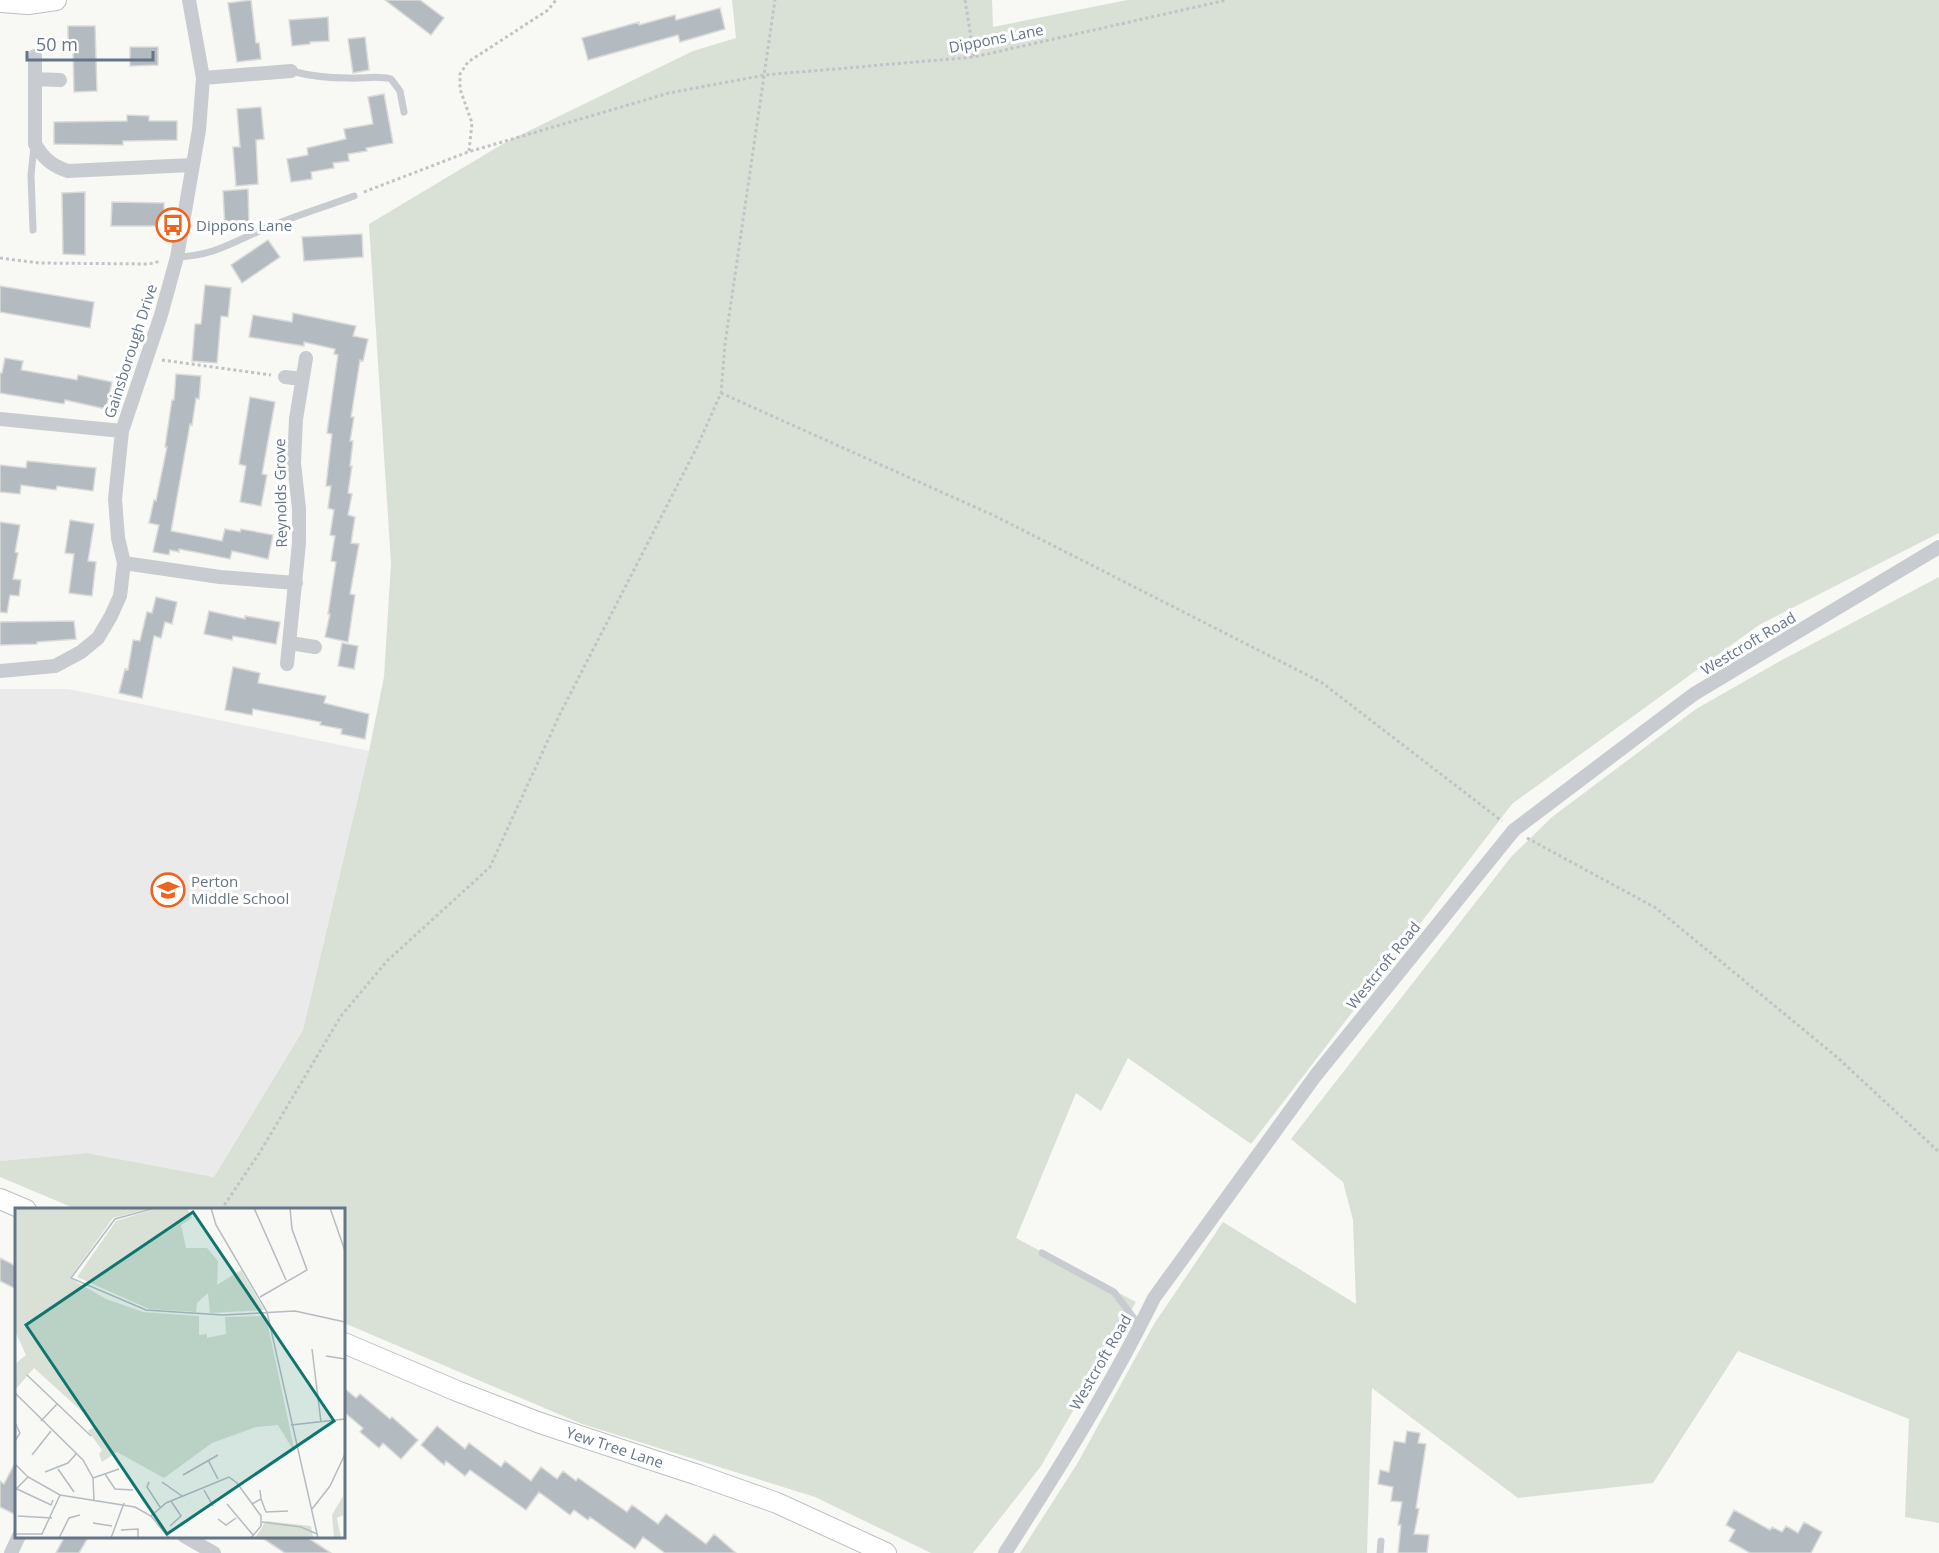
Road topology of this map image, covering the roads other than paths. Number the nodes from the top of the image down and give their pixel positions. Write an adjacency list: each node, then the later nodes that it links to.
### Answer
1 (56, 0): 3 (street)
2 (189, 0): 6 (street, Gainsborough Drive)
3 (0, 2)
4 (35, 56): 7 (street)
5 (291, 71): 6 (street); 9 (lane)
6 (202, 78): 11 (street, Gainsborough Drive)
7 (35, 79): 8 (street); 10 (street)
8 (60, 80)
9 (404, 112)
10 (35, 144): 11 (street); 13 (lane)
11 (192, 165): 14 (street, Gainsborough Drive)
12 (354, 196): 14 (lane)
13 (33, 230)
14 (177, 257): 19 (street, Gainsborough Drive)
15 (306, 358): 17 (street, Reynolds Grove)
16 (285, 377): 17 (street)
17 (302, 379): 22 (street, Reynolds Grove)
18 (0, 419): 19 (street)
19 (122, 431): 21 (street, Gainsborough Drive)
20 (1939, 548): 30 (street, Westcroft Road)
21 (124, 563): 22 (street); 26 (street, Gainsborough Drive)
22 (296, 583): 23 (street, Reynolds Grove)
23 (290, 643): 24 (street); 25 (street, Reynolds Grove)
24 (315, 647)
25 (287, 664)
26 (0, 670)
27 (0, 1199): 28 (street)
28 (23, 1208)
29 (1042, 1253): 30 (lane)
30 (1140, 1326): 38 (street, Westcroft Road)
31 (345, 1343): 37 (street, Yew Tree Lane)
32 (18, 1538): 35 (street)
33 (188, 1538): 36 (street)
34 (1381, 1541): 39 (lane)
35 (11, 1553)
36 (214, 1553)
37 (886, 1553)
38 (1005, 1553)
39 (1380, 1553)

